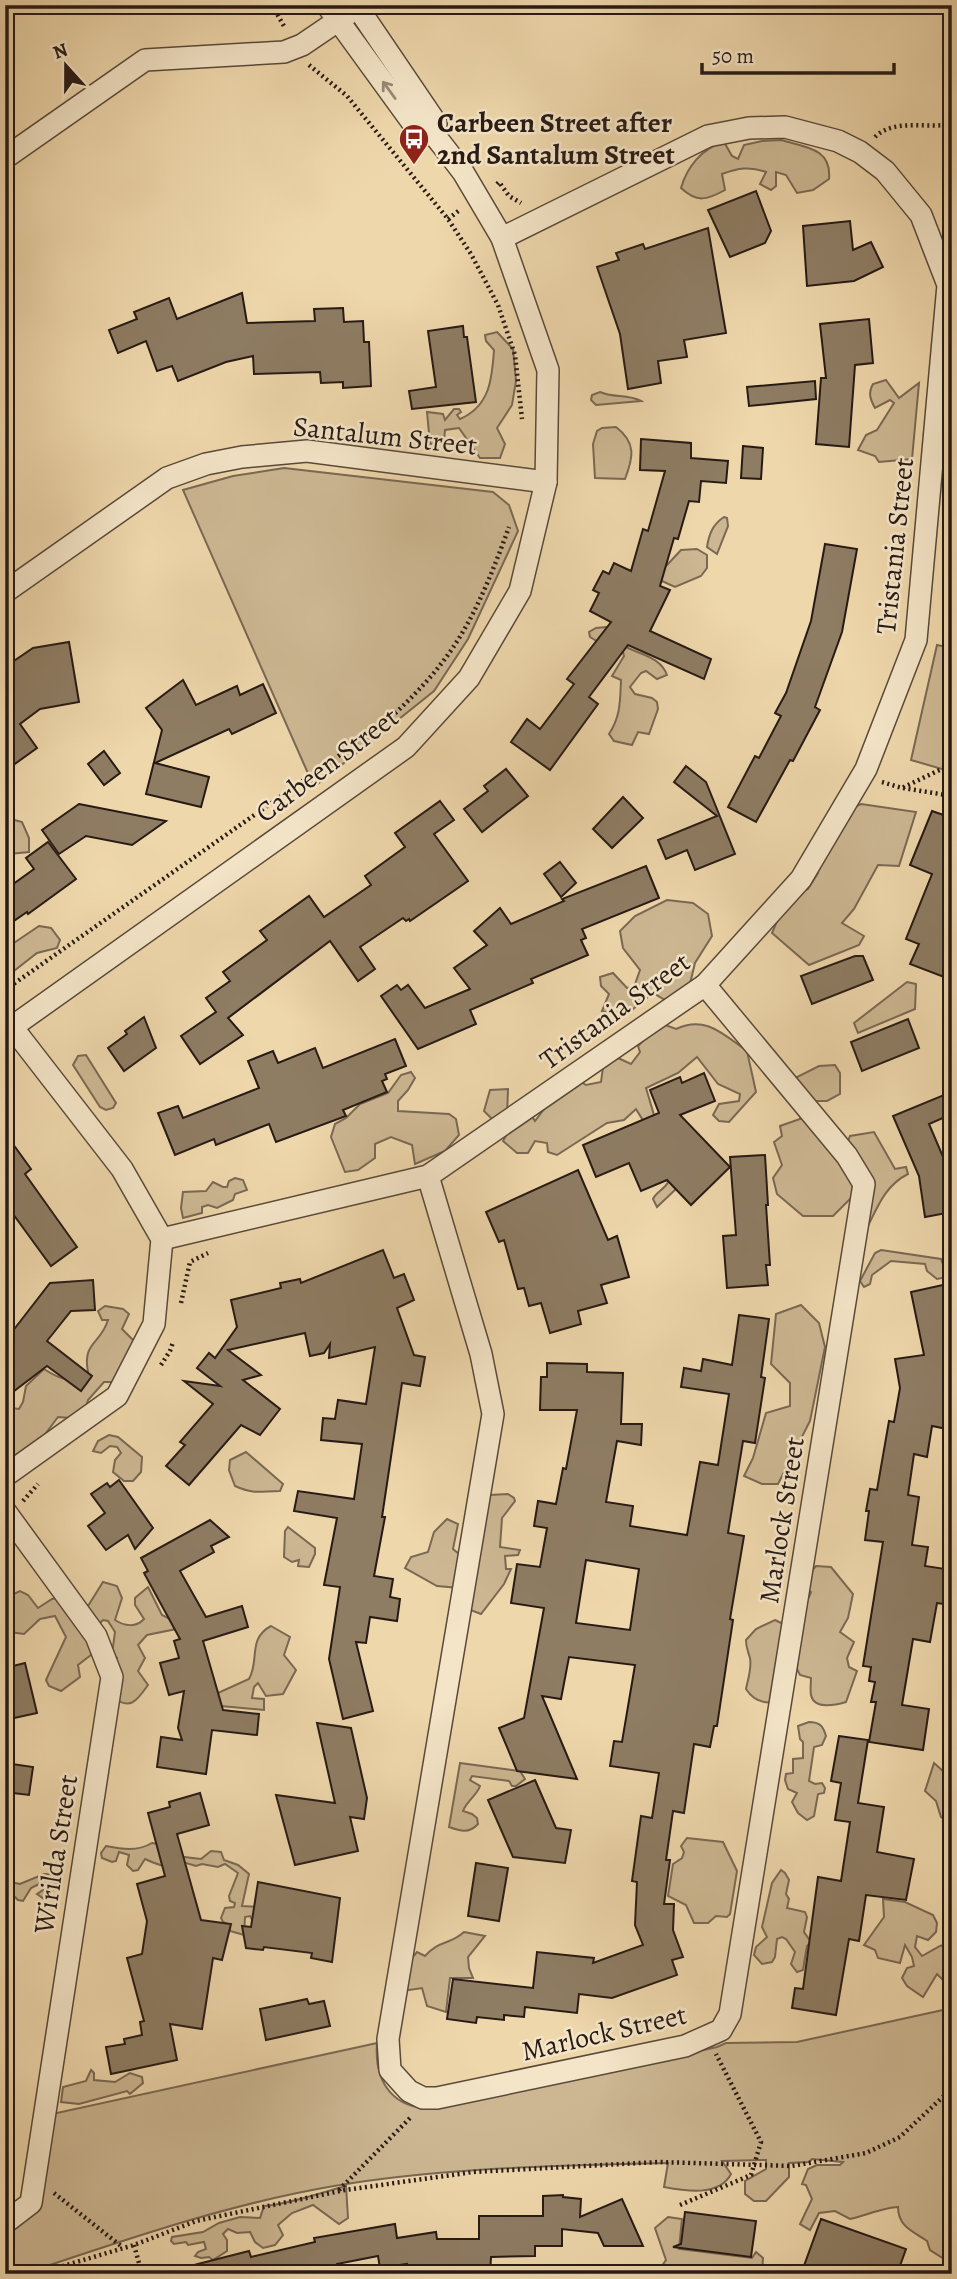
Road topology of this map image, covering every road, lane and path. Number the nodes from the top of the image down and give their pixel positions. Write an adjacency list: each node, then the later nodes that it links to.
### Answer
1 (272, 5): 4 (path)
2 (357, 6): 3 (street); 6 (street, Carbeen Street)
3 (332, 13): 4 (street); 6 (street, Carbeen Street, one-way to 3)
4 (297, 47): 8 (street); 11 (path)
5 (952, 124): 7 (path)
6 (435, 136): 9 (street, Carbeen Street)
7 (880, 147)
8 (5, 158)
9 (479, 197): 10 (path); 11 (path); 12 (street, Carbeen Street)
10 (525, 205)
11 (448, 219): 13 (path)
12 (502, 238): 14 (street, Carbeen Street); 18 (street, Tristania Street)
13 (522, 423)
14 (546, 482): 16 (street, Santalum Street); 23 (street, Carbeen Street)
15 (511, 520): 22 (path)
16 (5, 592)
17 (952, 764): 19 (path)
18 (866, 769): 19 (path); 21 (street, Tristania Street)
19 (902, 788): 20 (path)
20 (952, 796)
21 (705, 985): 24 (street, Tristania Street); 28 (street, Marlock Street)
22 (5, 990)
23 (8, 1029): 25 (street)
24 (428, 1176): 25 (street, Tristania Street); 30 (street)
25 (162, 1239): 26 (street)
26 (5, 1476)
27 (5, 1511): 32 (street, Wirilda Street)
28 (707, 2038): 30 (street, Marlock Street); 31 (path)
29 (952, 2092): 31 (path)
30 (423, 2098): 33 (path)
31 (752, 2165): 33 (path); 34 (path)
32 (35, 2177): 35 (street, Wirilda Street); 37 (path)
33 (337, 2191): 36 (path)
34 (680, 2204)
35 (5, 2223)
36 (134, 2245): 37 (path); 40 (path)
37 (122, 2247): 39 (path)
38 (952, 2258): 41 (path)
39 (36, 2274)
40 (142, 2274)
41 (946, 2274)

